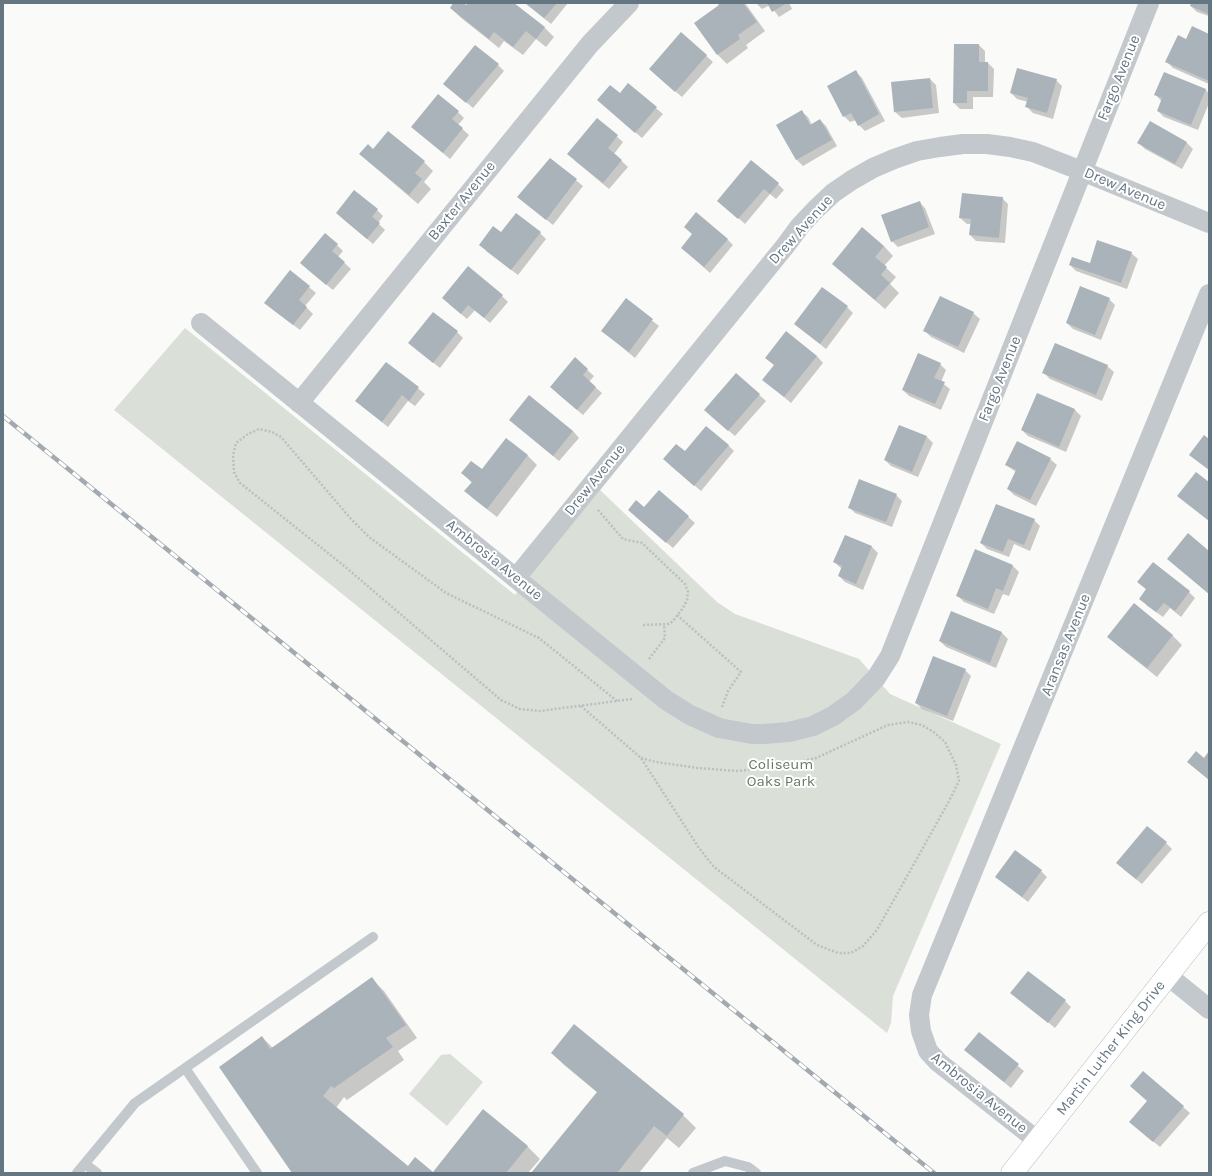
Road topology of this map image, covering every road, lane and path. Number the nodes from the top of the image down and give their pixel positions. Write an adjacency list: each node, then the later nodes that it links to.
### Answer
1 (629, 3): 7 (street, Baxter Avenue)
2 (1149, 3): 3 (street, Fargo Avenue)
3 (1082, 171): 4 (street, Drew Avenue); 9 (street, Drew Avenue); 18 (street, Fargo Avenue)
4 (1209, 223)
5 (1209, 294): 23 (street, Aransas Avenue)
6 (201, 323): 7 (street, Ambrosia Avenue)
7 (299, 403): 9 (street, Ambrosia Avenue)
8 (595, 508): 10 (path)
9 (516, 578): 18 (street, Ambrosia Avenue)
10 (677, 616): 11 (path); 17 (path)
11 (664, 624): 12 (path); 13 (path)
12 (643, 625)
13 (645, 664)
14 (638, 698): 15 (path)
15 (616, 701): 16 (path); 16 (path)
16 (580, 706): 19 (path)
17 (721, 712)
18 (812, 726)
19 (641, 758): 19 (path)
20 (1209, 923): 22 (main road, Martin Luther King Drive)
21 (372, 936): 25 (lane)
22 (1167, 975): 24 (street); 26 (main road, Martin Luther King Drive)
23 (922, 995): 26 (street, Ambrosia Avenue)
24 (1209, 1009)
25 (185, 1068): 27 (lane); 30 (lane)
26 (1038, 1141): 33 (main road, Martin Luther King Drive)
27 (85, 1164): 28 (lane); 29 (lane)
28 (77, 1173)
29 (97, 1173)
30 (257, 1173)
31 (693, 1173): 32 (lane)
32 (756, 1173)
33 (1012, 1173)

